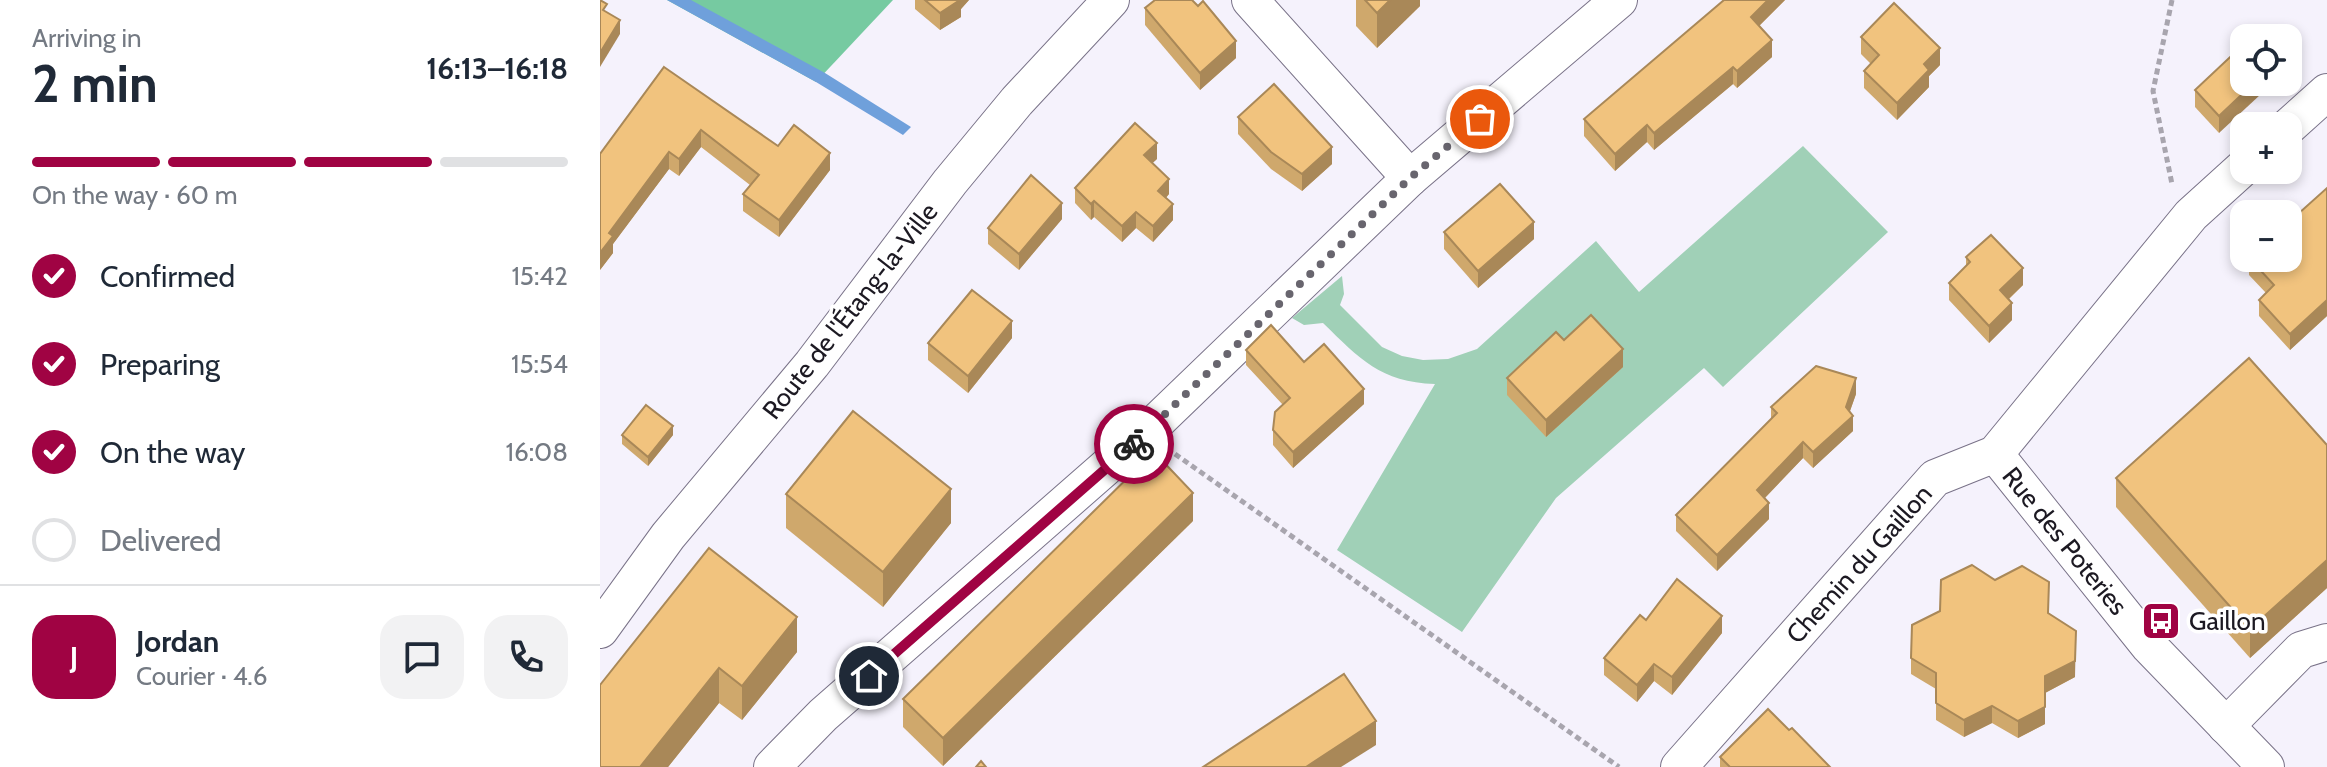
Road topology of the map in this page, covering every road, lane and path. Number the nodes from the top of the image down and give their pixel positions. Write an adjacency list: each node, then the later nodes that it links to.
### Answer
1 (1082, 0): 13 (street, Route de l'Étang-la-Ville)
2 (1111, 0): 14 (street, Route de l'Étang-la-Ville)
3 (1250, 0): 8 (street)
4 (1619, 0): 8 (street)
5 (2172, 0): 10 (path)
6 (2327, 92): 7 (street)
7 (2302, 114)
8 (1410, 178): 11 (street)
9 (2230, 180): 10 (street, Chemin du Gaillon)
10 (2191, 215): 12 (street, Chemin du Gaillon)
11 (1145, 433): 17 (street); 18 (path)
12 (1995, 454): 16 (street, Rue des Poteries); 19 (street, Chemin du Gaillon)
13 (600, 588)
14 (600, 630)
15 (2327, 642): 16 (street)
16 (2226, 726): 20 (street, Rue des Poteries)
17 (772, 767)
18 (1619, 767)
19 (1679, 767)
20 (2266, 767)

